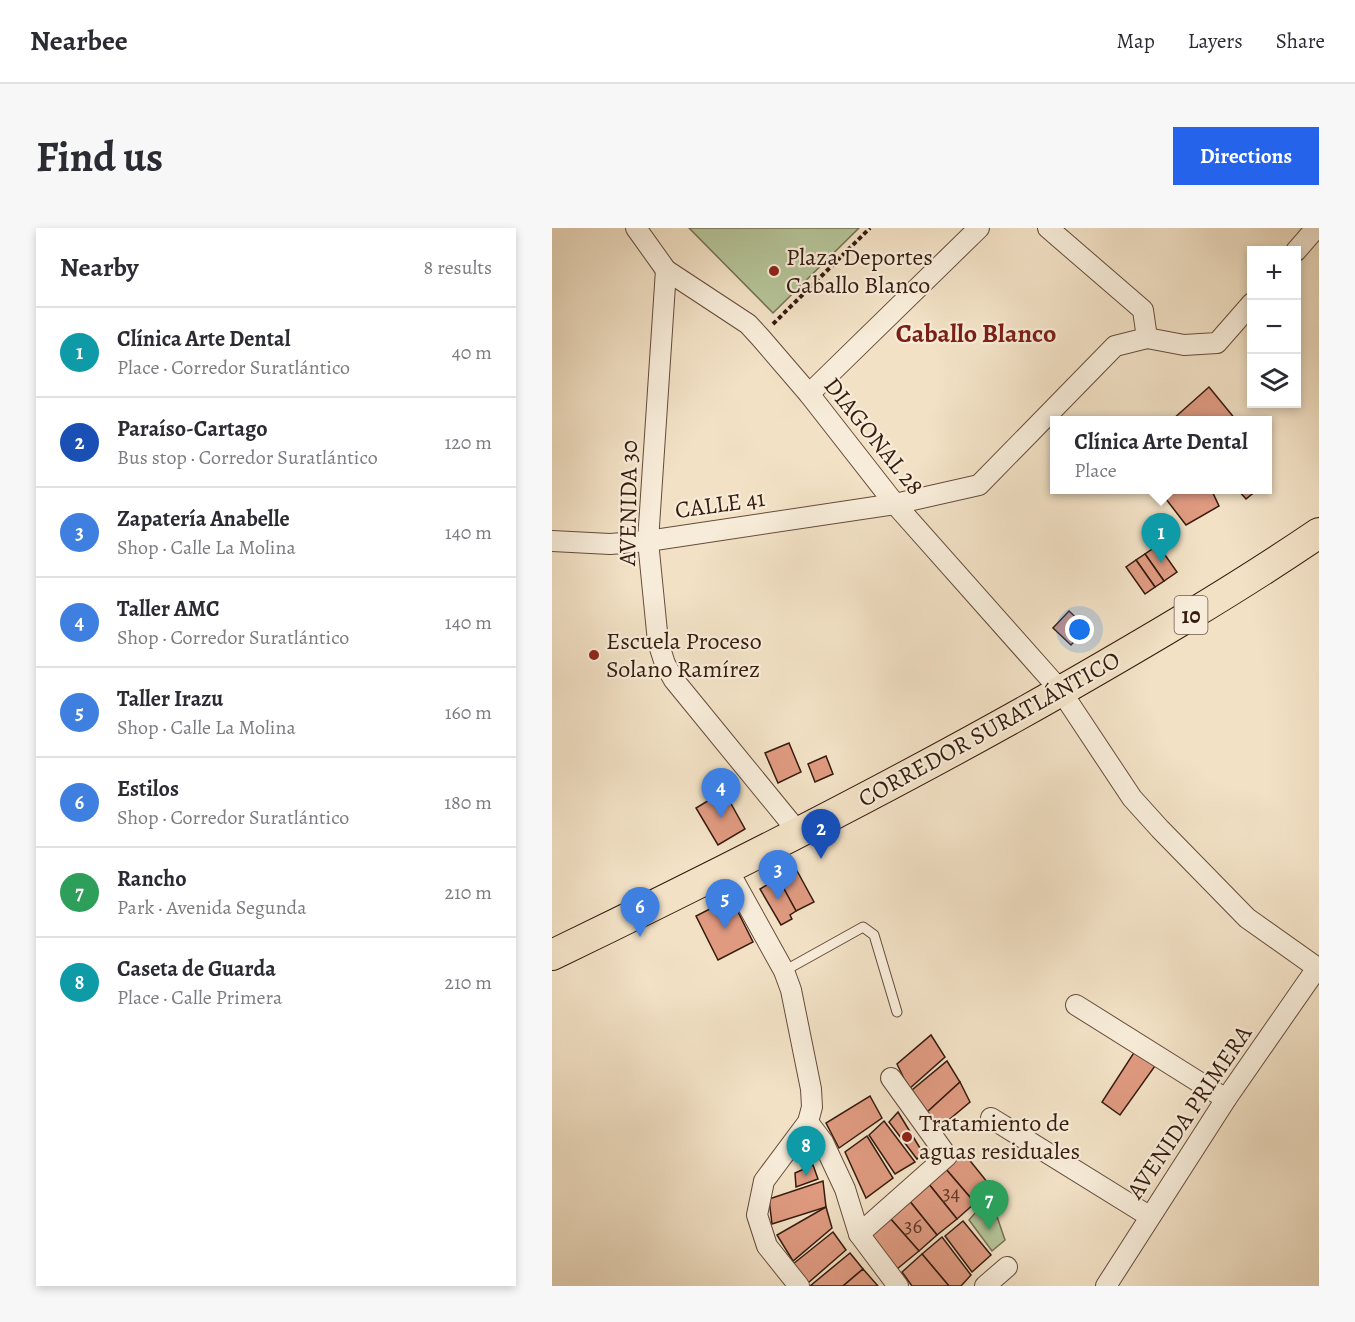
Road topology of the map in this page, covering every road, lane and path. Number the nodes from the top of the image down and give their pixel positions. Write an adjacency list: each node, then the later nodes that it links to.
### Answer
1 (636, 228): 7 (street, DIAGONAL 28)
2 (870, 228): 9 (path)
3 (979, 228): 11 (street)
4 (1048, 228): 10 (street)
5 (1316, 228): 6 (street)
6 (1300, 246)
7 (666, 270): 9 (street, DIAGONAL 28); 15 (street, AVENIDA 30)
8 (1247, 308): 10 (street)
9 (760, 337): 11 (street, DIAGONAL 28)
10 (1147, 338): 12 (street, CALLE 41)
11 (809, 394): 12 (street, DIAGONAL 28)
12 (895, 504): 15 (street, CALLE 41); 16 (street, DIAGONAL 28)
13 (1319, 533): 16 (main road, CORREDOR SURATLÁNTICO / 10)
14 (552, 541): 15 (street, CALLE 41)
15 (648, 541): 17 (street, AVENIDA 30)
16 (1061, 691): 17 (main road, CORREDOR SURATLÁNTICO / 10); 20 (street, DIAGONAL 28)
17 (799, 833): 18 (main road, CORREDOR SURATLÁNTICO / 10)
18 (728, 870): 19 (main road, CORREDOR SURATLÁNTICO / 10); 21 (street)
19 (552, 955)
20 (1318, 969): 25 (street, AVENIDA PRIMERA)
21 (784, 971): 23 (lane); 27 (street)
22 (1077, 1005): 25 (street)
23 (897, 1012)
24 (891, 1078): 29 (street)
25 (1226, 1099): 28 (street, AVENIDA PRIMERA)
26 (991, 1118): 28 (street)
27 (808, 1122): 29 (street); 31 (street)
28 (1149, 1216): 34 (street, AVENIDA PRIMERA)
29 (858, 1234): 32 (street)
30 (1007, 1267): 33 (street)
31 (799, 1286)
32 (898, 1286)
33 (985, 1286)
34 (1106, 1286)

